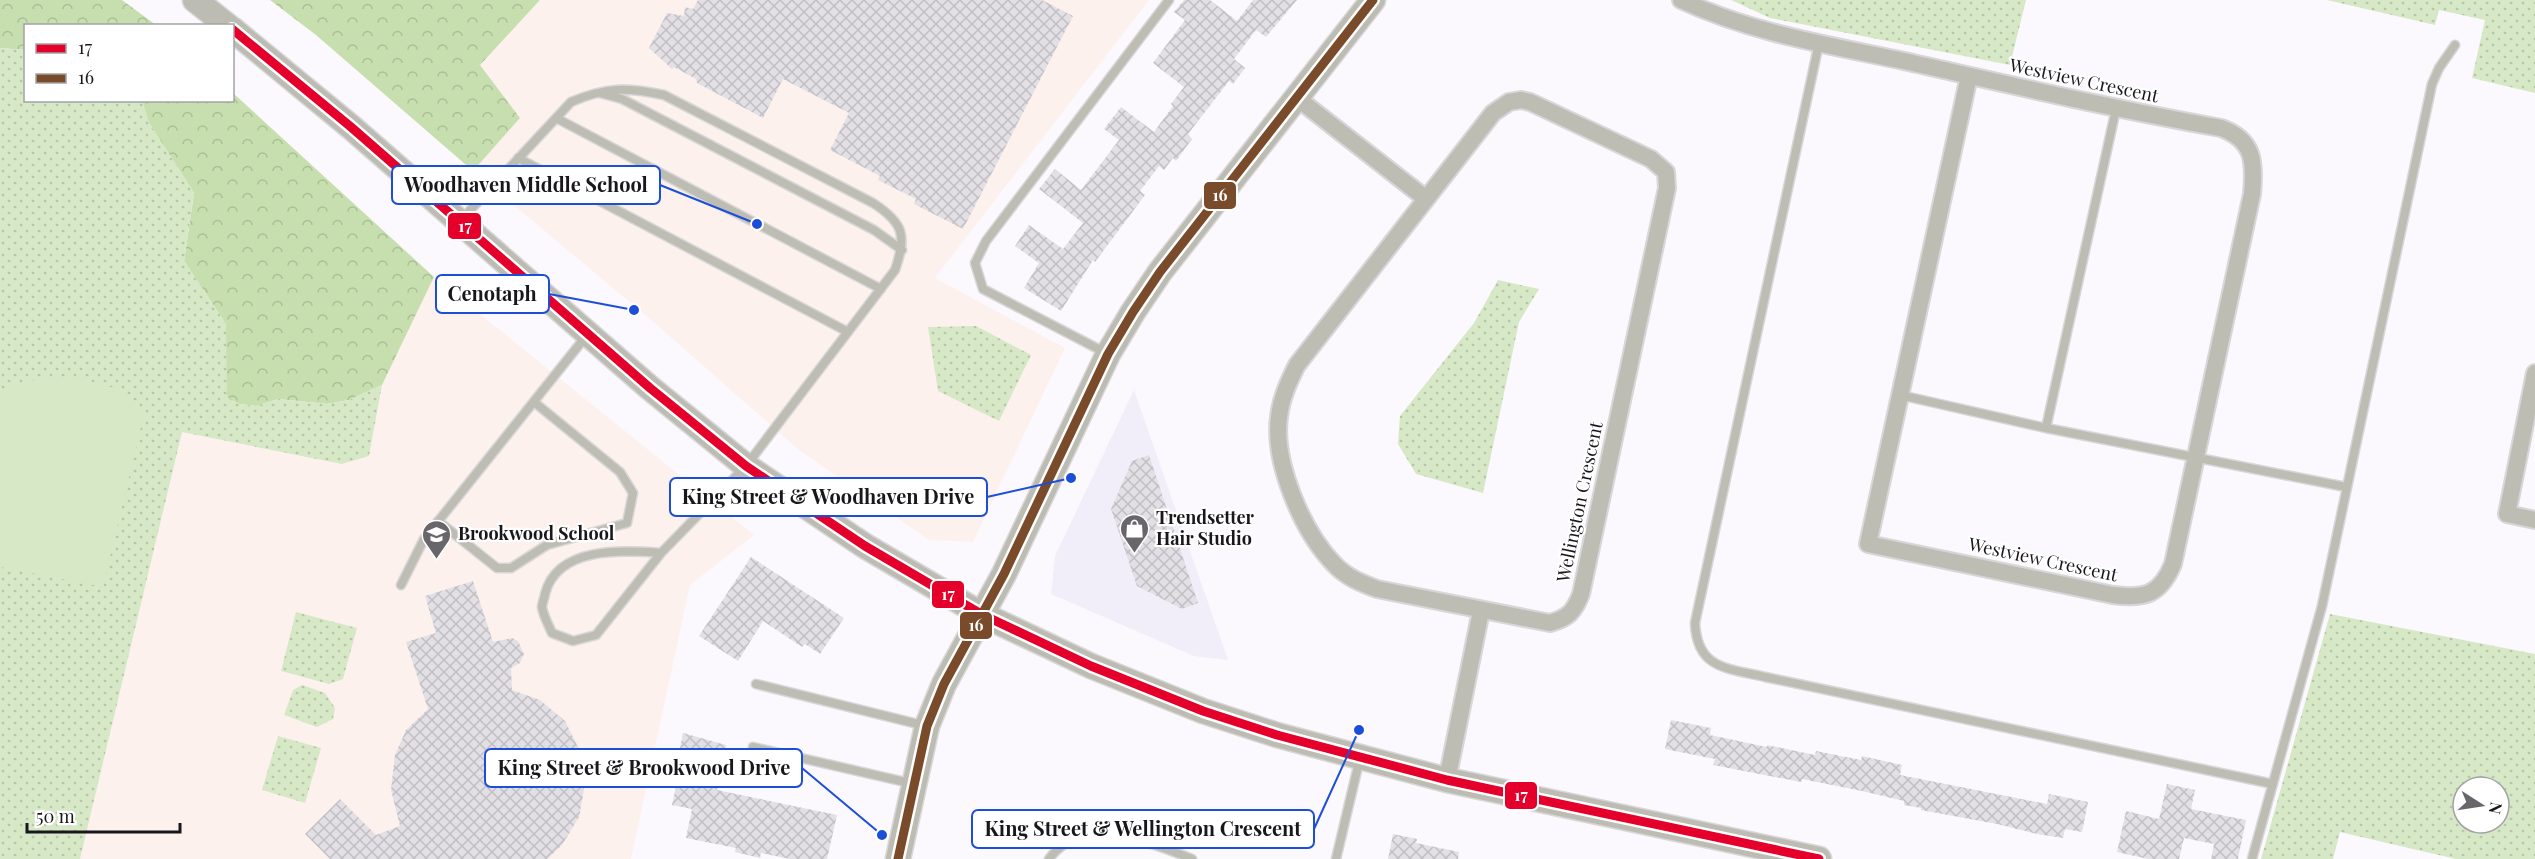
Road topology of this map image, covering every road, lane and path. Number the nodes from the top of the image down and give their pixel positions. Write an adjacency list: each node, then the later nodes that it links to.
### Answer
1 (195, 0): 5 (street)
2 (1169, 0): 21 (lane)
3 (1373, 0): 11 (street)
4 (1681, 0): 7 (street, Westview Crescent)
5 (225, 24)
6 (234, 31): 16 (street)
7 (1819, 43): 9 (street, Westview Crescent); 41 (lane)
8 (2455, 45): 28 (lane)
9 (1969, 76): 12 (street, Westview Crescent); 23 (street, Westview Crescent)
10 (595, 92): 13 (lane); 17 (lane); 17 (lane)
11 (1297, 98): 15 (street); 21 (street)
12 (2116, 109): 25 (lane); 26 (street, Westview Crescent)
13 (556, 118): 14 (lane); 18 (lane)
14 (518, 158): 16 (lane); 19 (lane)
15 (1425, 198): 33 (street, Wellington Crescent); 33 (street, Wellington Crescent)
16 (459, 223): 20 (street)
17 (902, 250): 18 (lane)
18 (881, 289): 19 (lane)
19 (848, 332): 27 (lane)
20 (588, 334): 24 (lane); 27 (street)
21 (1108, 354): 34 (street)
22 (2535, 373): 29 (street)
23 (1900, 394): 25 (lane); 26 (street, Westview Crescent)
24 (534, 402): 30 (lane); 30 (lane)
25 (2046, 428): 26 (lane)
26 (2196, 458): 28 (lane)
27 (746, 466): 31 (lane); 34 (street)
28 (2346, 487): 41 (lane)
29 (2535, 520)
30 (438, 521): 32 (lane)
31 (661, 553): 31 (lane)
32 (401, 585)
33 (1480, 611): 39 (street)
34 (981, 614): 36 (street); 38 (street)
35 (756, 684): 36 (lane)
36 (927, 726): 40 (street)
37 (753, 747): 40 (lane)
38 (1360, 758): 39 (street); 45 (lane)
39 (1448, 780): 46 (street)
40 (914, 784): 42 (street)
41 (2273, 784): 47 (lane)
42 (898, 859)
43 (1049, 859): 44 (lane)
44 (1192, 859)
45 (1336, 859)
46 (1819, 859)
47 (2252, 859)

